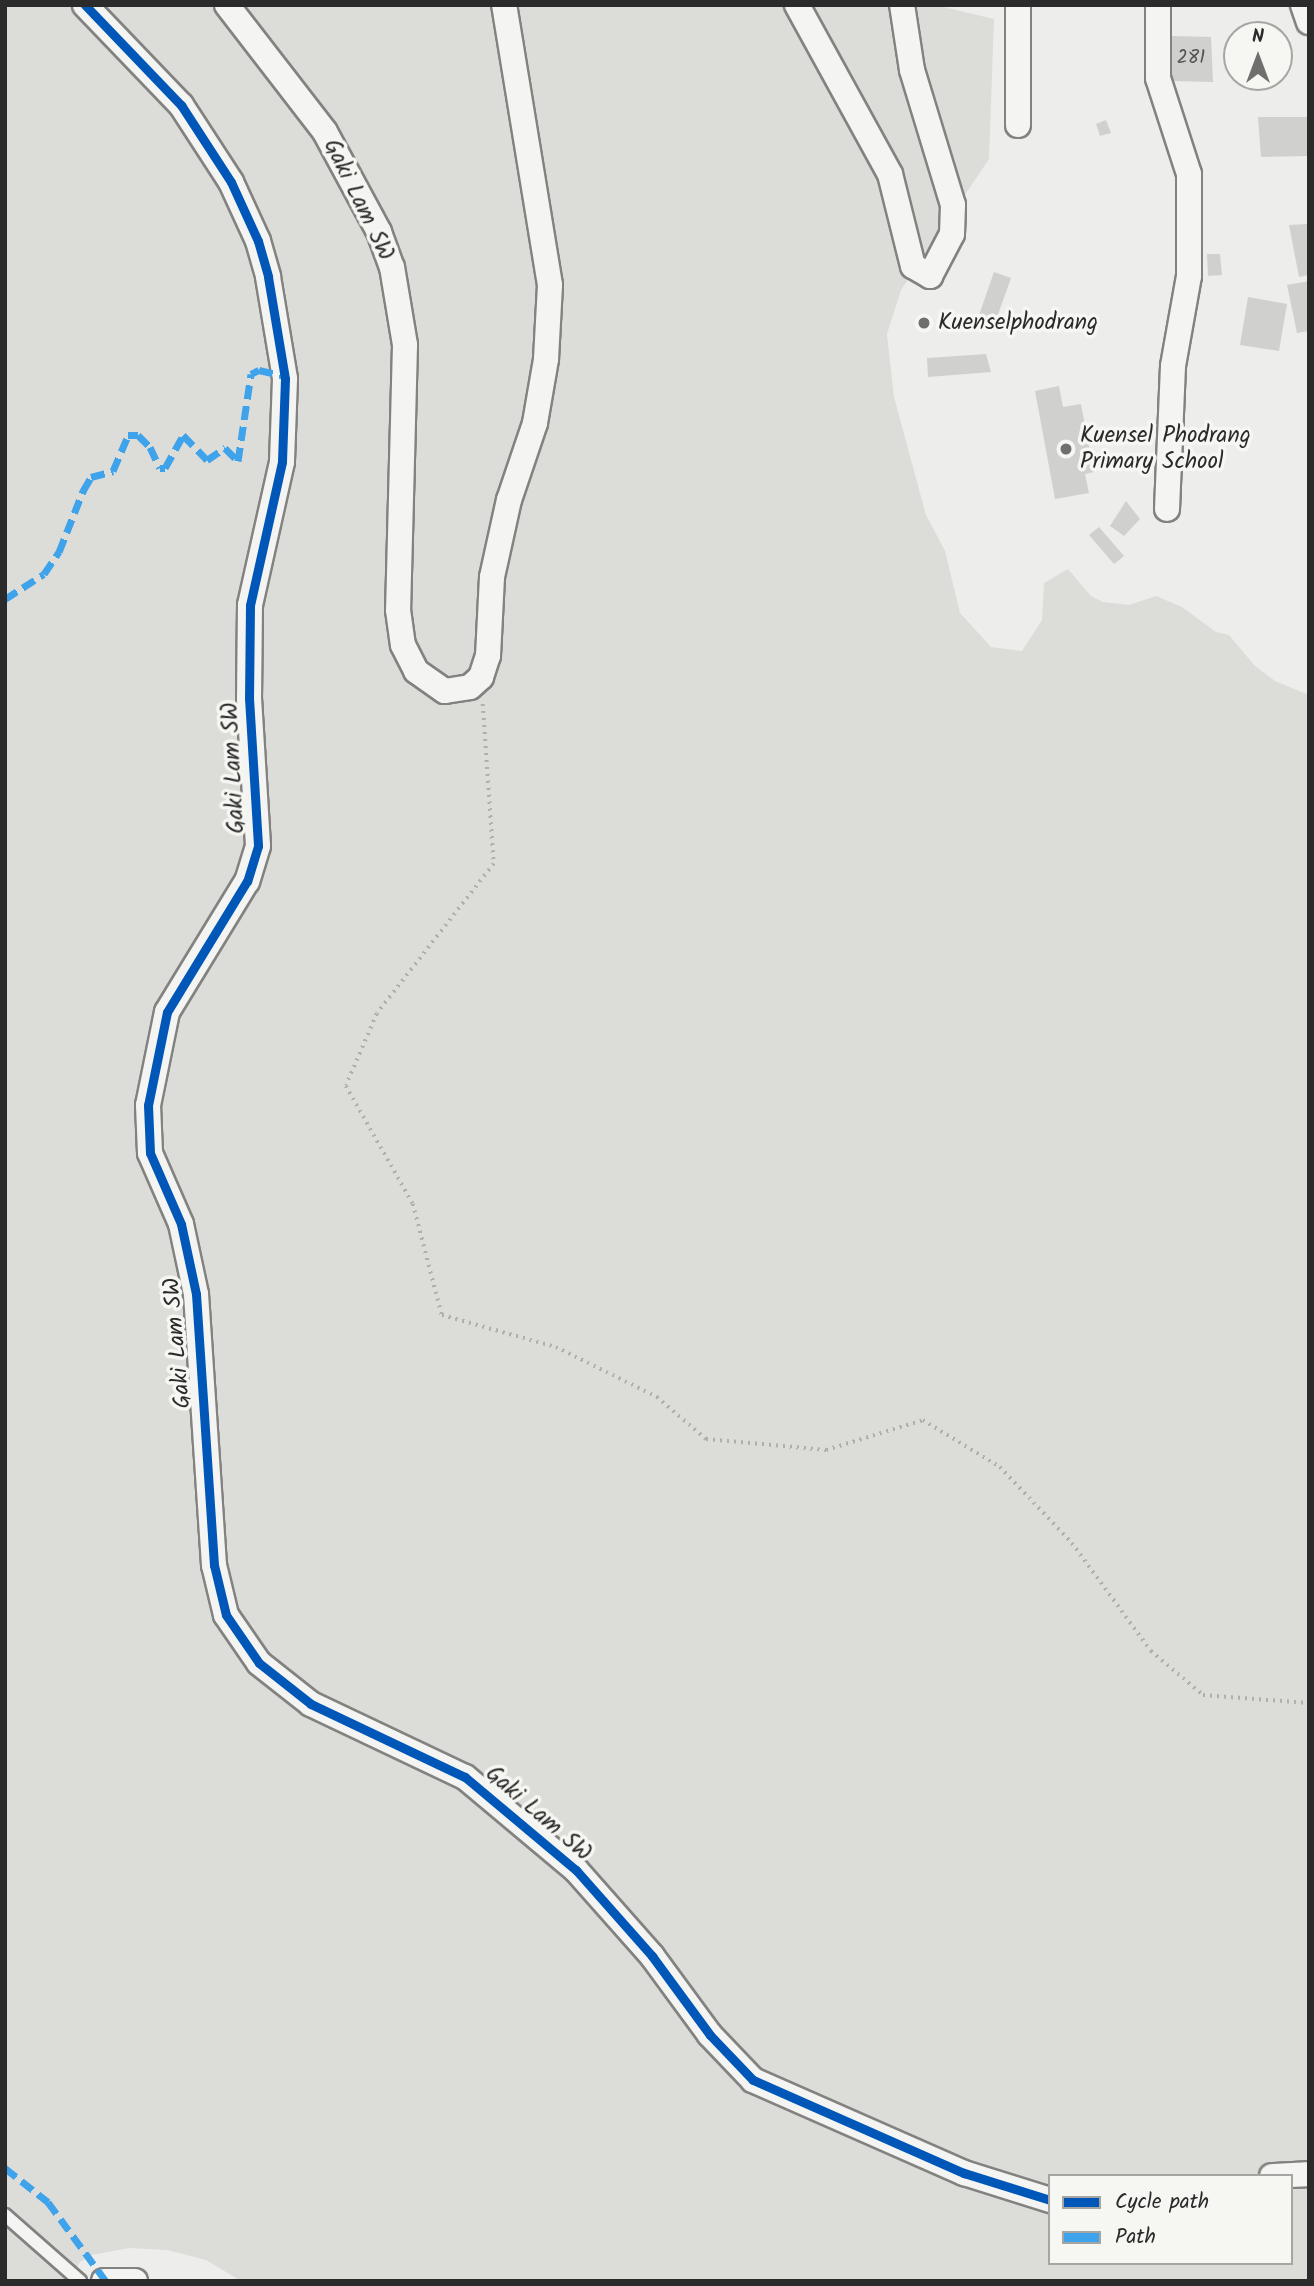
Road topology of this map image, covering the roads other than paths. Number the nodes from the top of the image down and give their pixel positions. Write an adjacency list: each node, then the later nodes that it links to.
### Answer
1 (85, 5): 12 (street, Gaki Lam SW)
2 (227, 5): 3 (street, Gaki Lam SW)
3 (504, 5)
4 (797, 5): 5 (street)
5 (902, 5)
6 (1018, 5): 10 (street)
7 (1158, 5): 11 (street)
8 (1303, 5): 9 (street)
9 (1309, 22)
10 (1018, 125)
11 (1167, 509)
12 (1048, 2199)
13 (5, 2215): 14 (lane)
14 (80, 2281)
15 (104, 2281): 16 (street)
16 (135, 2281)

